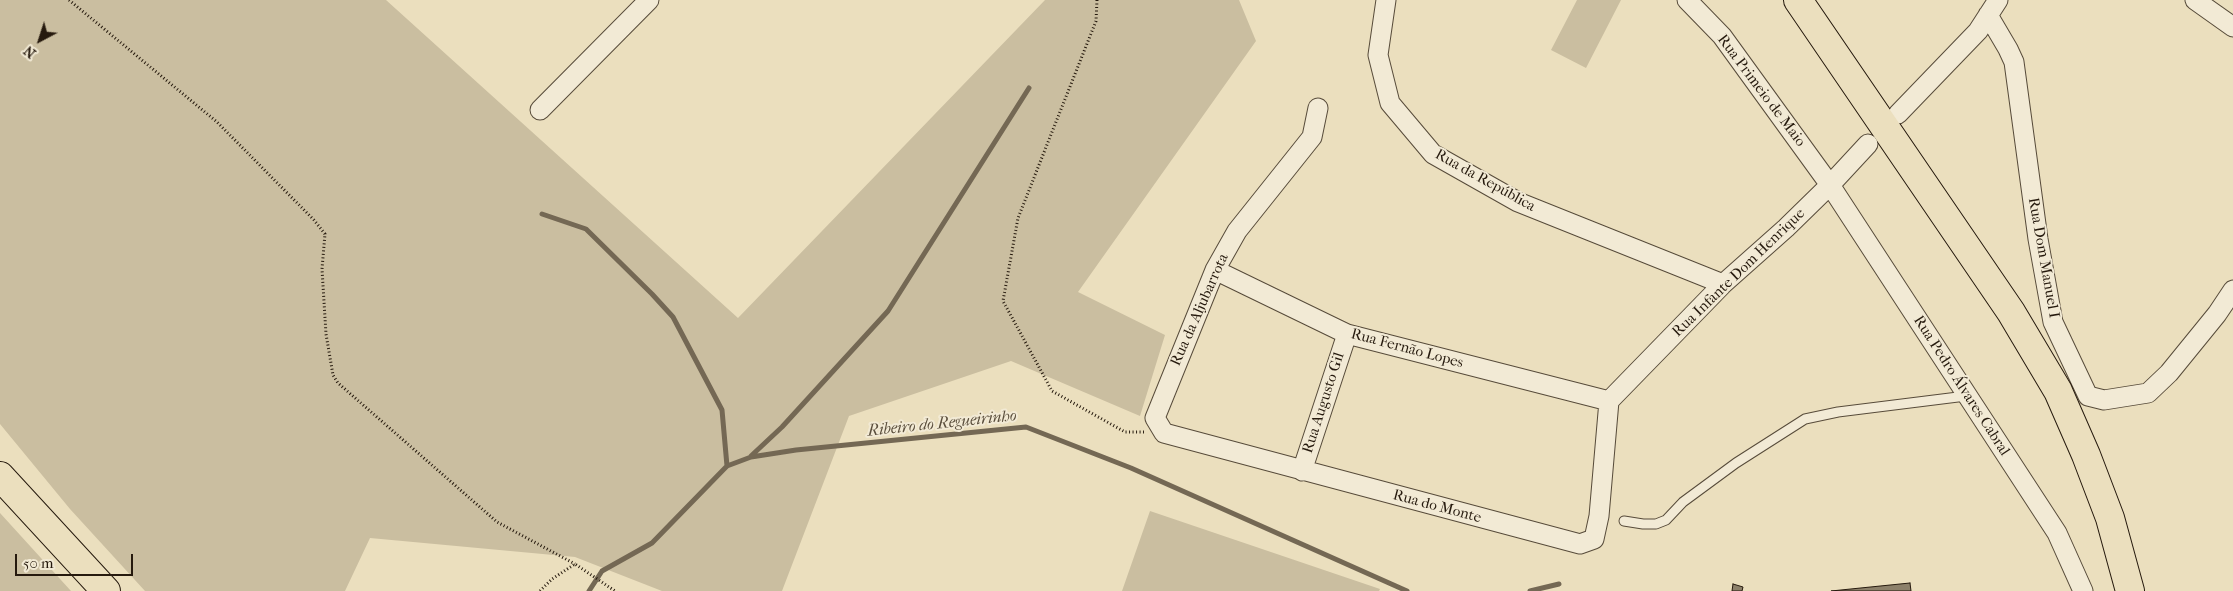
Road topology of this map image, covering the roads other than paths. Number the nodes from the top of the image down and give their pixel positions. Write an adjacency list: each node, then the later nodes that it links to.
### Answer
1 (649, 0): 10 (street)
2 (1386, 0): 15 (street, Rua da República)
3 (1686, 0): 13 (street, Rua Primeio de Maio)
4 (1785, 0): 26 (main road)
5 (1798, 0): 27 (main road)
6 (2195, 0): 8 (street)
7 (1993, 8): 11 (street); 16 (street, Rua Dom Manuel I)
8 (2233, 27)
9 (1318, 108): 14 (street, Rua da Aljubarrota)
10 (540, 110)
11 (1898, 114)
12 (1868, 144): 13 (street, Rua Infante Dom Henrique)
13 (1830, 185): 15 (street, Rua Infante Dom Henrique); 18 (street, Rua Pedro Álvares Cabral)
14 (1215, 270): 17 (street, Rua Fernão Lopes); 20 (street, Rua da Aljubarrota)
15 (1723, 284): 19 (street, Rua Infante Dom Henrique)
16 (2233, 290)
17 (1346, 334): 19 (street, Rua Fernão Lopes); 21 (street, Rua Augusto Gil)
18 (1966, 396): 23 (lane); 25 (street, Rua Pedro Álvares Cabral)
19 (1609, 402): 21 (street, Rua do Monte)
20 (1160, 426): 21 (street, Rua do Monte)
21 (1302, 471)
22 (0, 476): 24 (main road)
23 (1624, 521)
24 (106, 591)
25 (2083, 591)
26 (2118, 591)
27 (2130, 591)

